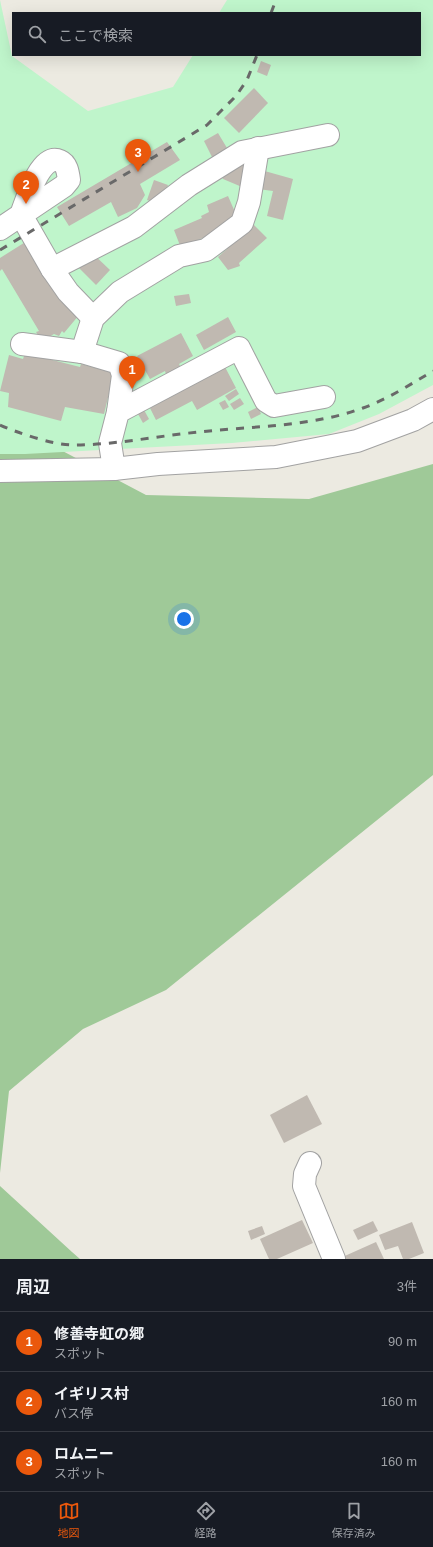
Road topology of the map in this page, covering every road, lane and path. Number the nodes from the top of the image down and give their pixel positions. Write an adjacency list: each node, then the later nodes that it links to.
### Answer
1 (328, 135): 2 (street)
2 (258, 148): 4 (street); 5 (street)
3 (0, 229): 4 (street)
4 (52, 269): 5 (street)
5 (93, 318): 7 (street)
6 (22, 344): 7 (street)
7 (82, 352): 10 (street)
8 (324, 397): 10 (street)
9 (433, 410): 11 (street)
10 (118, 412): 11 (street)
11 (114, 469): 12 (street)
12 (0, 471)
13 (310, 1163): 14 (street)
14 (334, 1259)

